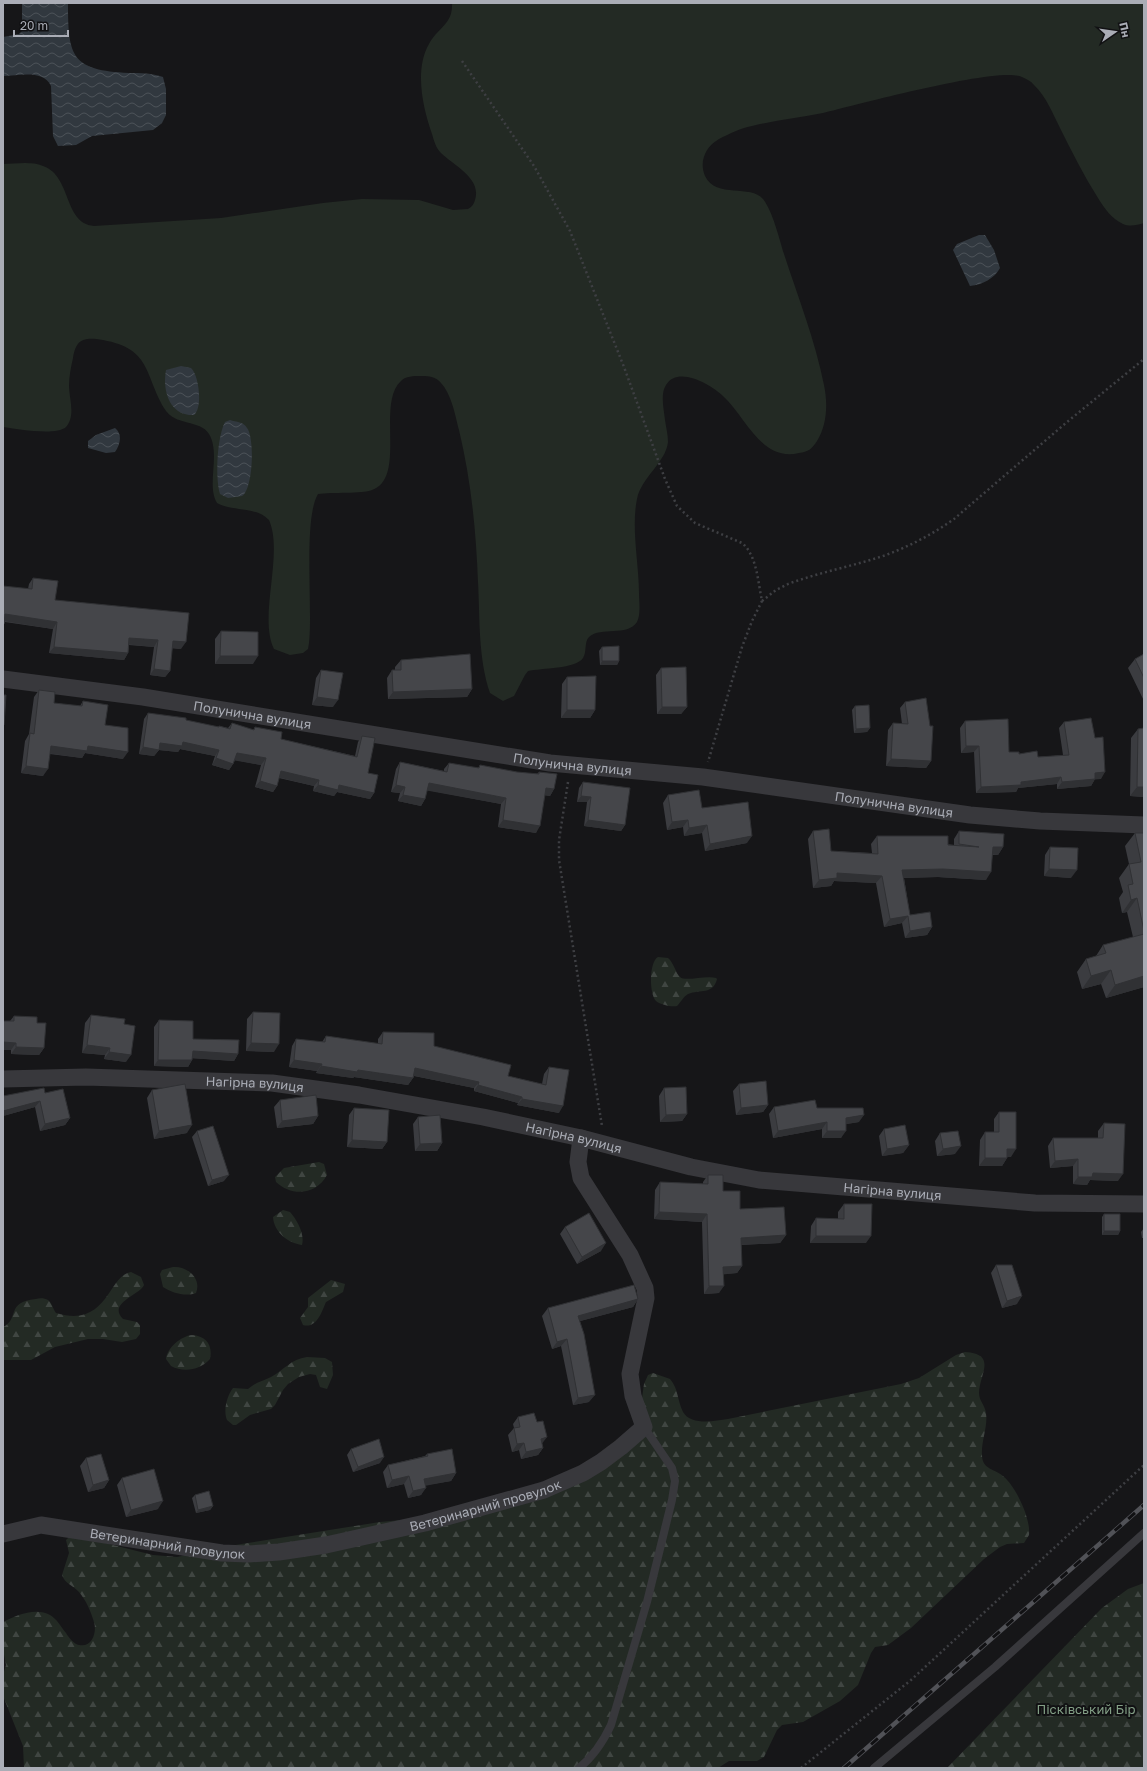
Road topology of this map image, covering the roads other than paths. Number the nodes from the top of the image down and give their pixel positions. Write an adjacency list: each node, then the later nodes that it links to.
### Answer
1 (3, 679): 2 (street, Полунична вулиця)
2 (1144, 825)
3 (3, 1079): 4 (street, Нагірна вулиця)
4 (581, 1138): 5 (street, Нагірна вулиця); 6 (street)
5 (1144, 1204)
6 (644, 1427): 8 (street, Ветеринарний провулок); 9 (lane)
7 (1144, 1533): 10 (lane)
8 (3, 1534)
9 (579, 1768)
10 (874, 1768)

